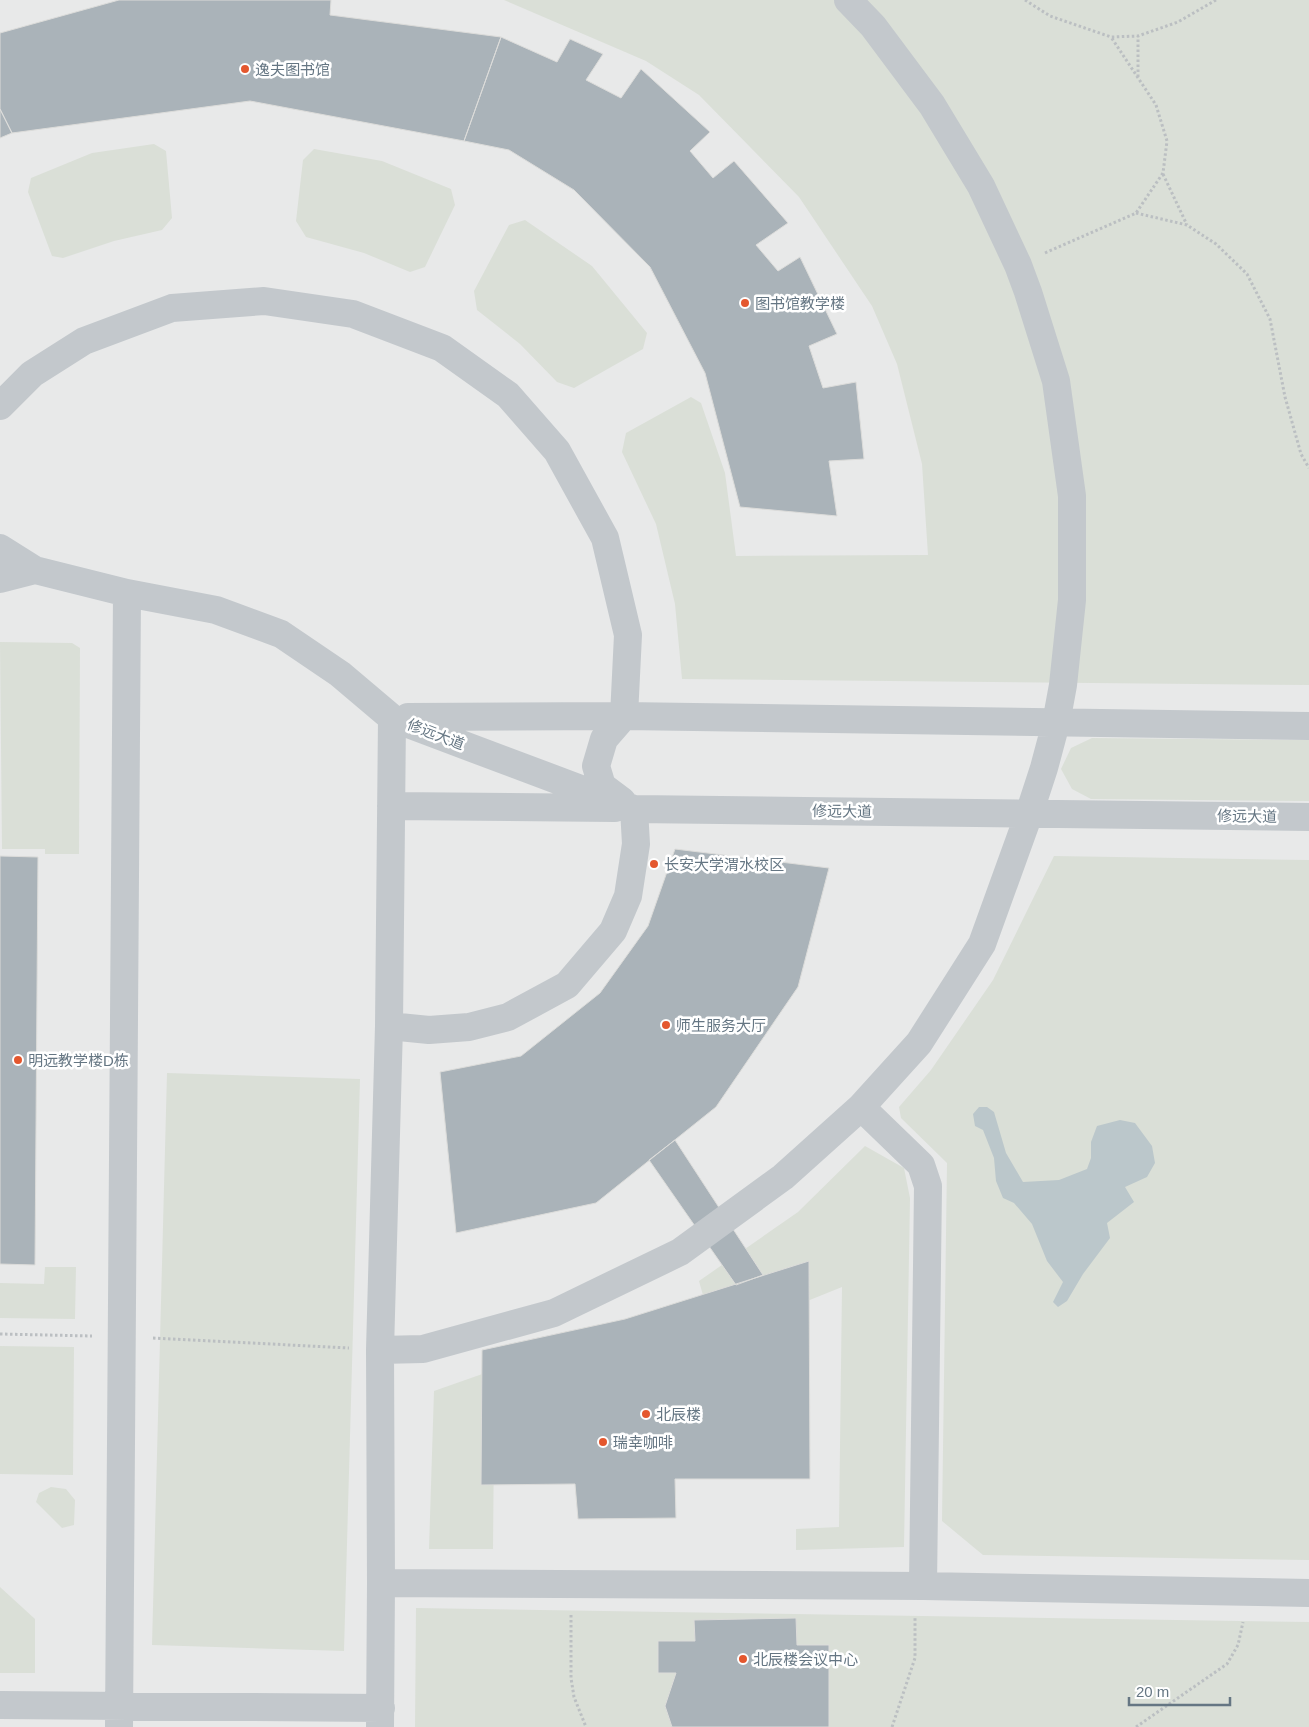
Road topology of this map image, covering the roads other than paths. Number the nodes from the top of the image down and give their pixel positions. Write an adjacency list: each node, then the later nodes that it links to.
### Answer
1 (848, 0): 9 (street)
2 (0, 406): 7 (street)
3 (0, 548): 4 (street, 修远大道)
4 (35, 570): 5 (street, 修远大道); 6 (street, 修远大道)
5 (0, 579)
6 (127, 593): 8 (street, 修远大道); 22 (street)
7 (624, 716): 8 (street, 修远大道); 9 (street, 修远大道); 12 (street)
8 (392, 718): 11 (street); 12 (street, 修远大道)
9 (1056, 723): 10 (street, 修远大道); 13 (street)
10 (1309, 726)
11 (391, 806): 12 (street); 15 (street)
12 (634, 809): 13 (street, 修远大道); 15 (street)
13 (1029, 814): 14 (street, 修远大道); 16 (street)
14 (1309, 817)
15 (389, 1026): 17 (street)
16 (861, 1107): 17 (street); 19 (street)
17 (380, 1350): 18 (street)
18 (382, 1583): 19 (street); 23 (street)
19 (923, 1586): 20 (street)
20 (1309, 1593)
21 (0, 1705): 22 (street)
22 (119, 1717): 23 (street)
23 (381, 1718)

